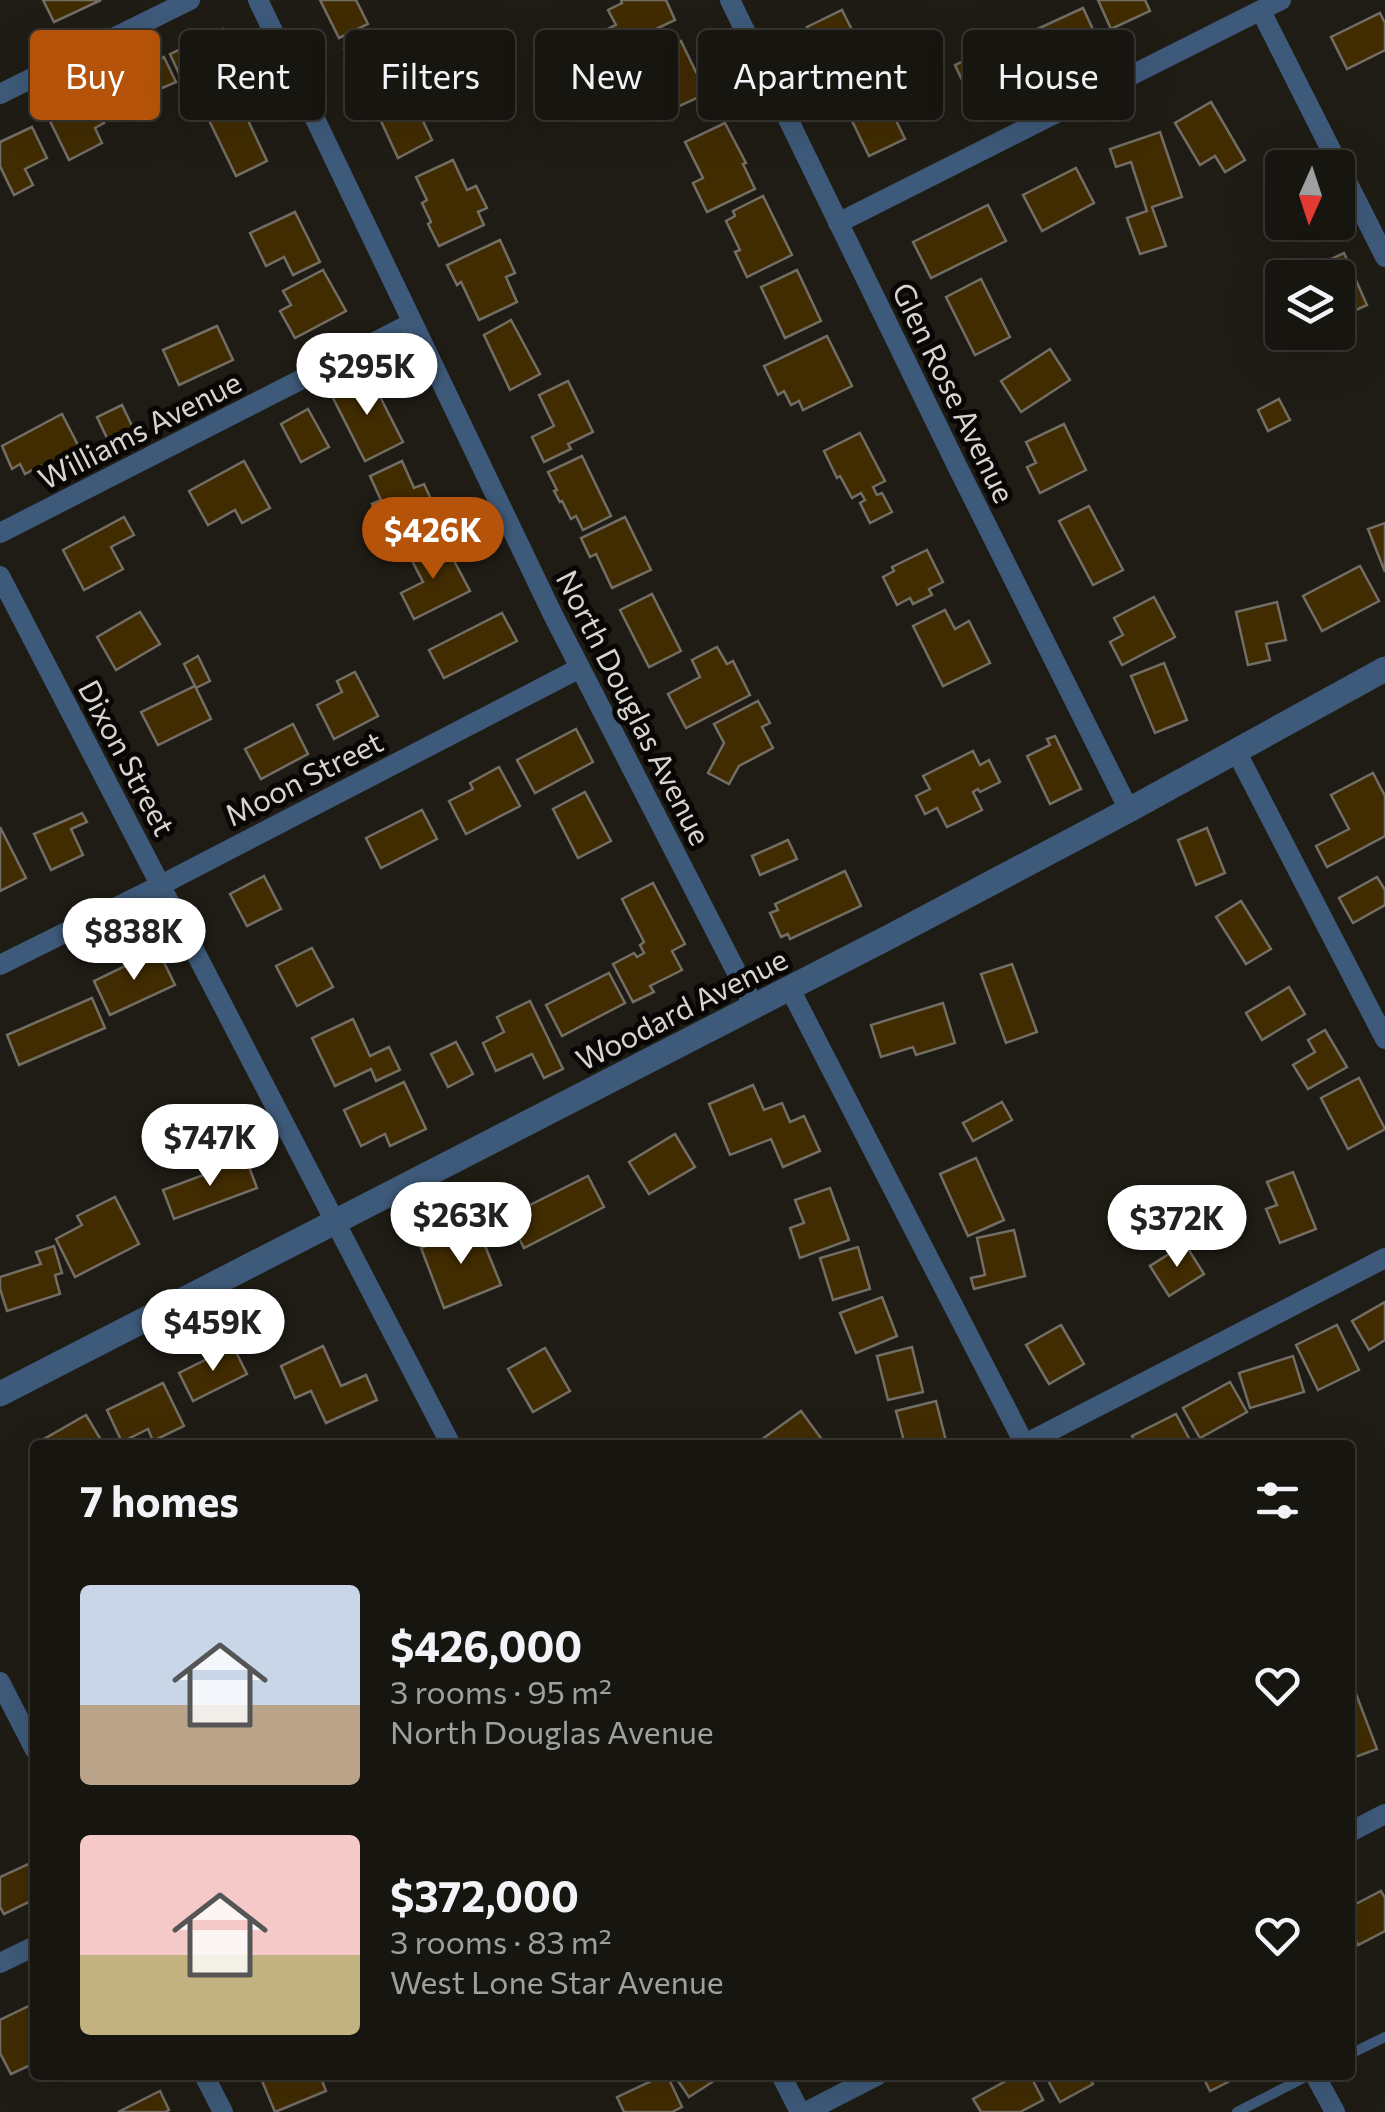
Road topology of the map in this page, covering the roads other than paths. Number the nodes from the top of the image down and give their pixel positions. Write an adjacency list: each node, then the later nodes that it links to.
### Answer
1 (190, 0): 6 (street)
2 (258, 0): 9 (street, North Douglas Avenue)
3 (730, 0): 7 (street, Glen Rose Avenue)
4 (1281, 0): 5 (street)
5 (1261, 10): 7 (street); 8 (street)
6 (0, 94)
7 (838, 223): 15 (street, Glen Rose Avenue)
8 (1385, 257)
9 (412, 323): 10 (street, Williams Avenue); 12 (street, North Douglas Avenue)
10 (0, 534)
11 (0, 576): 16 (street, Dixon Street)
12 (580, 668): 16 (street, Moon Street); 19 (street, North Douglas Avenue)
13 (1385, 668): 14 (street, Woodard Avenue)
14 (1236, 750): 15 (street, Woodard Avenue); 20 (street)
15 (1129, 810): 18 (street, Woodard Avenue)
16 (161, 884): 17 (street, Moon Street); 21 (street, Dixon Street)
17 (0, 965)
18 (790, 989): 19 (street, Woodard Avenue); 25 (street)
19 (754, 1006): 21 (street, Woodard Avenue)
20 (1385, 1039)
21 (334, 1222): 23 (street, Woodard Avenue); 24 (street, Dixon Street)
22 (1385, 1258): 26 (street)
23 (0, 1394)
24 (448, 1440)
25 (1021, 1440)
26 (1034, 1440)
27 (0, 1682): 28 (street)
28 (30, 1740)
29 (1385, 1814): 30 (street)
30 (1355, 1829)
31 (30, 1948): 32 (street)
32 (0, 1963)
33 (1385, 2036): 34 (lane)
34 (1355, 2051)
35 (207, 2080): 40 (street)
36 (784, 2080): 41 (street)
37 (868, 2080): 41 (street)
38 (1302, 2080): 42 (lane)
39 (1315, 2080): 43 (street)
40 (223, 2112)
41 (803, 2112)
42 (1237, 2112)
43 (1335, 2112)

